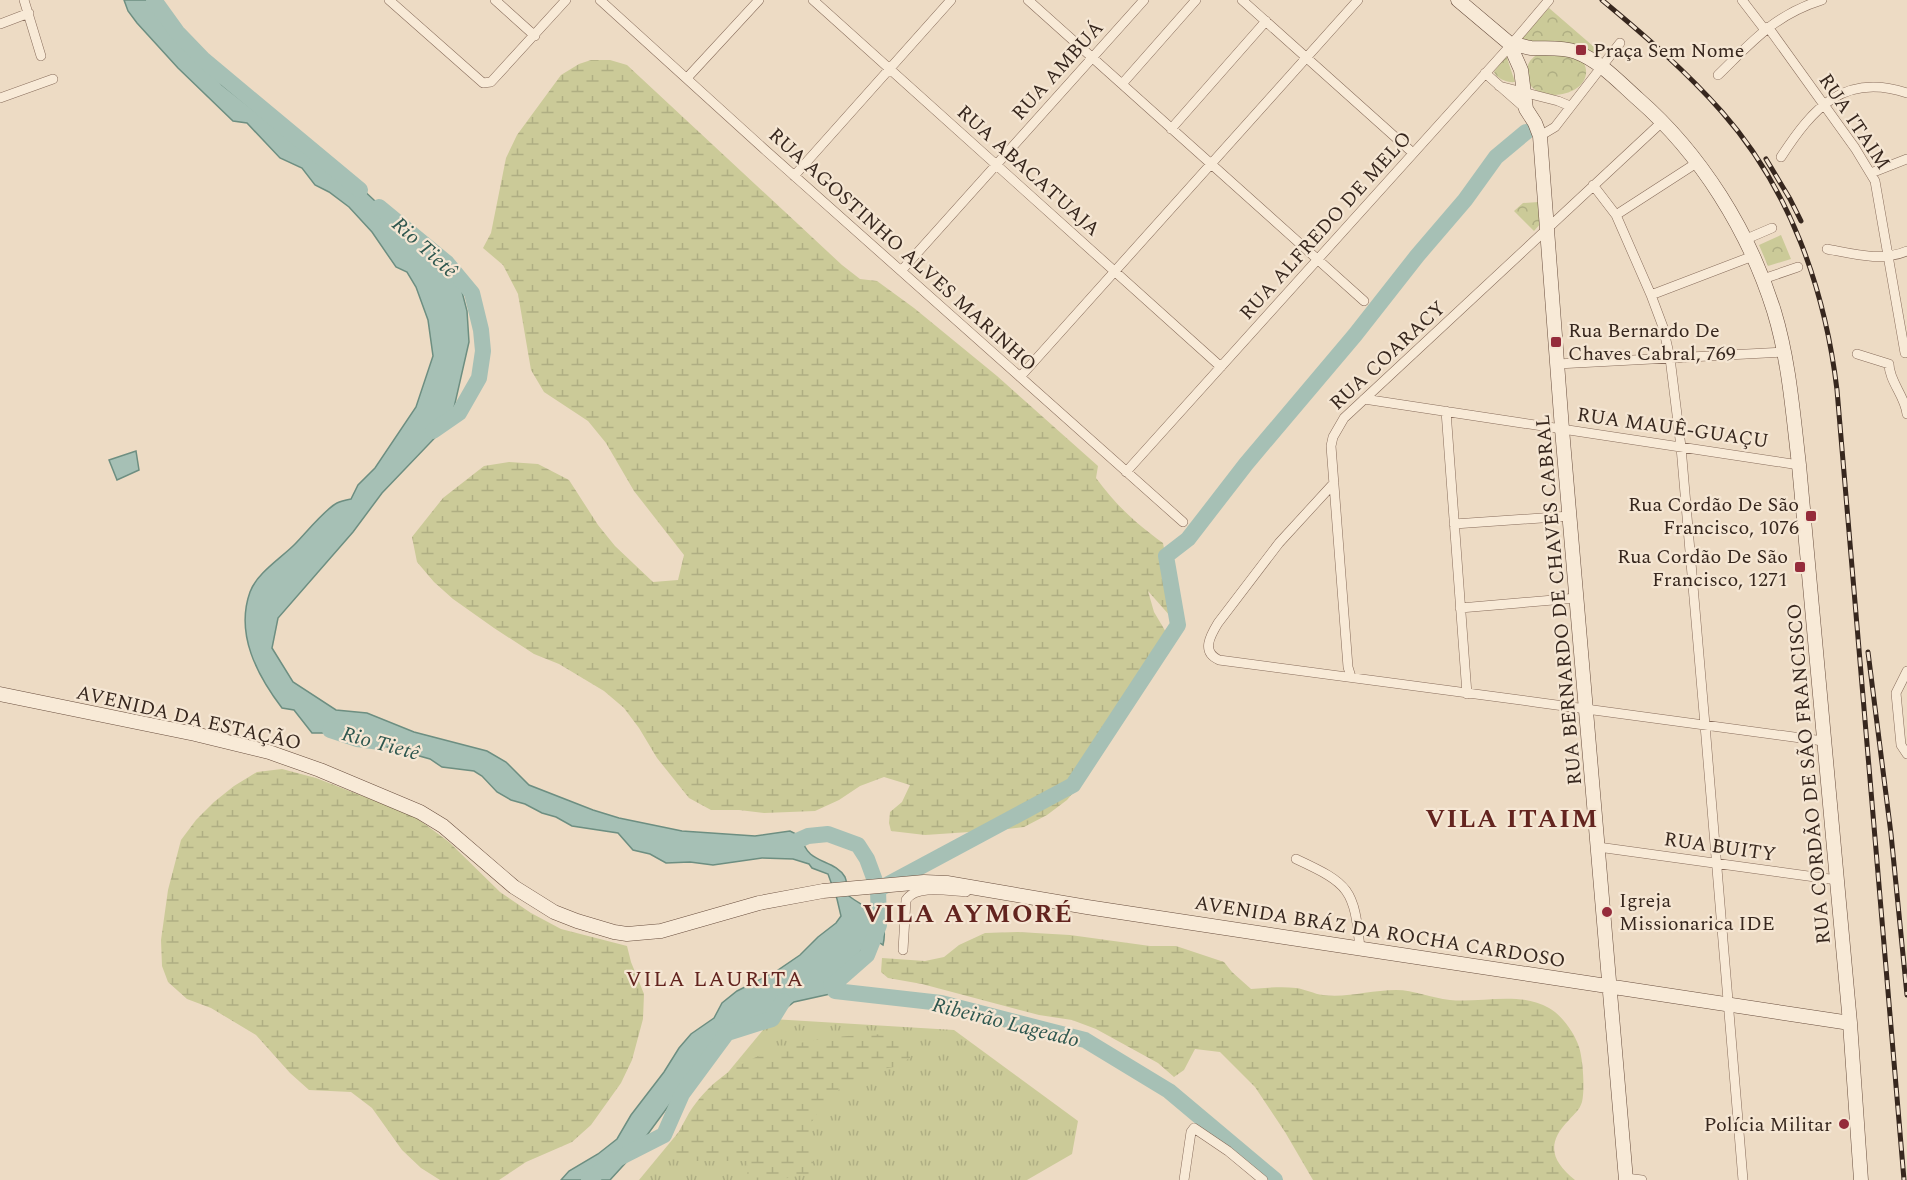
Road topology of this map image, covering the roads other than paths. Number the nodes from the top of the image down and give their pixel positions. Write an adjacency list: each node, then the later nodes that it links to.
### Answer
1 (24, 0): 18 (street)
2 (389, 0): 22 (street)
3 (495, 0): 22 (street)
4 (566, 0): 22 (street)
5 (600, 0): 34 (street, RUA AGOSTINHO ALVES MARINHO)
6 (759, 0): 34 (street)
7 (813, 0): 30 (street, RUA ABACATUAJA)
8 (951, 0): 30 (street)
9 (1028, 0): 27 (street)
10 (1144, 0): 27 (street, RUA AMBUÁ)
11 (1196, 0): 36 (street)
12 (1242, 0): 19 (street)
13 (1358, 0): 28 (street)
14 (1458, 0): 23 (street)
15 (1549, 0): 23 (street, RUA ALFREDO DE MELO)
16 (1742, 0): 21 (street, RUA ITAIM)
17 (1822, 0): 21 (street)
18 (29, 13): 20 (street); 26 (street)
19 (1266, 21): 28 (street); 45 (street)
20 (0, 24)
21 (1767, 28): 33 (street); 41 (street, RUA ITAIM)
22 (534, 36)
23 (1511, 44): 25 (street, RUA CORDÃO DE SÃO FRANCISCO); 31 (street); 32 (street, RUA ALFREDO DE MELO)
24 (1620, 44): 29 (street)
25 (1538, 48): 29 (street, RUA CORDÃO DE SÃO FRANCISCO); 31 (street)
26 (41, 56)
27 (1092, 57): 36 (street); 51 (street, RUA AMBUÁ)
28 (1307, 58): 47 (street); 52 (street)
29 (1601, 66): 42 (street); 44 (street, RUA CORDÃO DE SÃO FRANCISCO)
30 (890, 68): 51 (street, RUA ABACATUAJA); 54 (street)
31 (1521, 70): 38 (street)
32 (1485, 73): 37 (street, RUA BERNARDO DE CHAVES CABRAL); 47 (street, RUA ALFREDO DE MELO)
33 (1718, 75)
34 (687, 78): 54 (street, RUA AGOSTINHO ALVES MARINHO)
35 (53, 79): 40 (street)
36 (1122, 84): 45 (street)
37 (1499, 86): 38 (street); 43 (street, RUA BERNARDO DE CHAVES CABRAL)
38 (1524, 92): 42 (street); 43 (street)
39 (1907, 93): 41 (street)
40 (0, 98)
41 (1824, 104): 48 (street); 53 (street, RUA ITAIM)
42 (1570, 106): 46 (street)
43 (1528, 113): 46 (street, RUA BERNARDO DE CHAVES CABRAL)
44 (1663, 121): 50 (street, RUA CORDÃO DE SÃO FRANCISCO); 55 (street, RUA COARACY)
45 (1172, 129): 52 (street)
46 (1539, 134): 58 (street, RUA BERNARDO DE CHAVES CABRAL)
47 (1413, 153): 64 (street, RUA ALFREDO DE MELO)
48 (1781, 157)
49 (1907, 159): 53 (street)
50 (1698, 162): 56 (street); 59 (street, RUA CORDÃO DE SÃO FRANCISCO)
51 (996, 164): 66 (street, RUA AMBUÁ); 67 (street, RUA ABACATUAJA)
52 (1211, 164): 64 (street); 67 (street)
53 (1871, 173): 63 (street, RUA ITAIM)
54 (794, 176): 66 (street, RUA AGOSTINHO ALVES MARINHO)
55 (1593, 185): 56 (street); 58 (street, RUA COARACY)
56 (1616, 215): 69 (street)
57 (1773, 228): 59 (street)
58 (1547, 230): 75 (street, RUA BERNARDO DE CHAVES CABRAL); 79 (street, RUA COARACY)
59 (1744, 240): 62 (street, RUA CORDÃO DE SÃO FRANCISCO)
60 (1827, 249): 63 (street)
61 (1907, 250): 63 (street)
62 (1753, 256): 68 (street, RUA CORDÃO DE SÃO FRANCISCO); 69 (street)
63 (1888, 256): 72 (street, RUA ITAIM)
64 (1317, 259): 70 (street); 77 (street, RUA ALFREDO DE MELO)
65 (1798, 267): 68 (street)
66 (901, 271): 78 (street, RUA AGOSTINHO ALVES MARINHO)
67 (1115, 271): 77 (street, RUA ABACATUAJA); 78 (street)
68 (1763, 279): 71 (street, RUA CORDÃO DE SÃO FRANCISCO)
69 (1651, 295): 74 (street)
70 (1364, 300)
71 (1783, 352): 74 (street); 84 (street, RUA CORDÃO DE SÃO FRANCISCO)
72 (1906, 353): 76 (street)
73 (1857, 354): 76 (street)
74 (1670, 358): 75 (street); 83 (street)
75 (1557, 364): 82 (street, RUA BERNARDO DE CHAVES CABRAL)
76 (1889, 364): 81 (street)
77 (1221, 367): 85 (street, RUA ALFREDO DE MELO)
78 (1020, 377): 85 (street, RUA AGOSTINHO ALVES MARINHO)
79 (1364, 399): 80 (street, RUA MAUÊ-GUAÇU); 86 (street, RUA COARACY)
80 (1446, 411): 82 (street, RUA MAUÊ-GUAÇU); 89 (street)
81 (1907, 411)
82 (1562, 429): 83 (street, RUA MAUÊ-GUAÇU); 87 (street, RUA BERNARDO DE CHAVES CABRAL)
83 (1681, 447): 84 (street, RUA MAUÊ-GUAÇU); 97 (street)
84 (1799, 465): 98 (street, RUA CORDÃO DE SÃO FRANCISCO)
85 (1126, 472): 88 (street, RUA AGOSTINHO ALVES MARINHO)
86 (1334, 483): 93 (street, RUA COARACY); 93 (street)
87 (1570, 516): 89 (street); 90 (street, RUA BERNARDO DE CHAVES CABRAL)
88 (1183, 522)
89 (1454, 524): 91 (street)
90 (1577, 598): 91 (street); 96 (street, RUA BERNARDO DE CHAVES CABRAL)
91 (1460, 608): 95 (street)
92 (1907, 671): 99 (street)
93 (1351, 677): 95 (street)
94 (1, 692): 104 (street, AVENIDA DA ESTAÇÃO)
95 (1467, 694): 96 (street)
96 (1587, 710): 97 (street); 100 (street, RUA BERNARDO DE CHAVES CABRAL)
97 (1705, 725): 98 (street); 102 (street)
98 (1823, 741): 103 (street, RUA CORDÃO DE SÃO FRANCISCO)
99 (1907, 754)
100 (1598, 848): 102 (street, RUA BUITY); 108 (street, RUA BERNARDO DE CHAVES CABRAL)
101 (1296, 859): 106 (street)
102 (1717, 864): 103 (street, RUA BUITY); 109 (street)
103 (1838, 880): 110 (street, RUA CORDÃO DE SÃO FRANCISCO)
104 (903, 883): 105 (street, AVENIDA BRÁZ DA ROCHA CARDOSO)
105 (989, 890): 106 (street, AVENIDA BRÁZ DA ROCHA CARDOSO); 107 (street)
106 (1360, 948): 108 (street, AVENIDA BRÁZ DA ROCHA CARDOSO)
107 (903, 950)
108 (1611, 987): 109 (street, AVENIDA BRÁZ DA ROCHA CARDOSO); 111 (street, RUA BERNARDO DE CHAVES CABRAL)
109 (1728, 1005): 110 (street, AVENIDA BRÁZ DA ROCHA CARDOSO); 115 (street)
110 (1850, 1023): 116 (street, RUA CORDÃO DE SÃO FRANCISCO)
111 (1626, 1179): 114 (street)
112 (1184, 1180): 113 (street)
113 (1263, 1180)
114 (1642, 1180)
115 (1743, 1180)
116 (1861, 1180)

